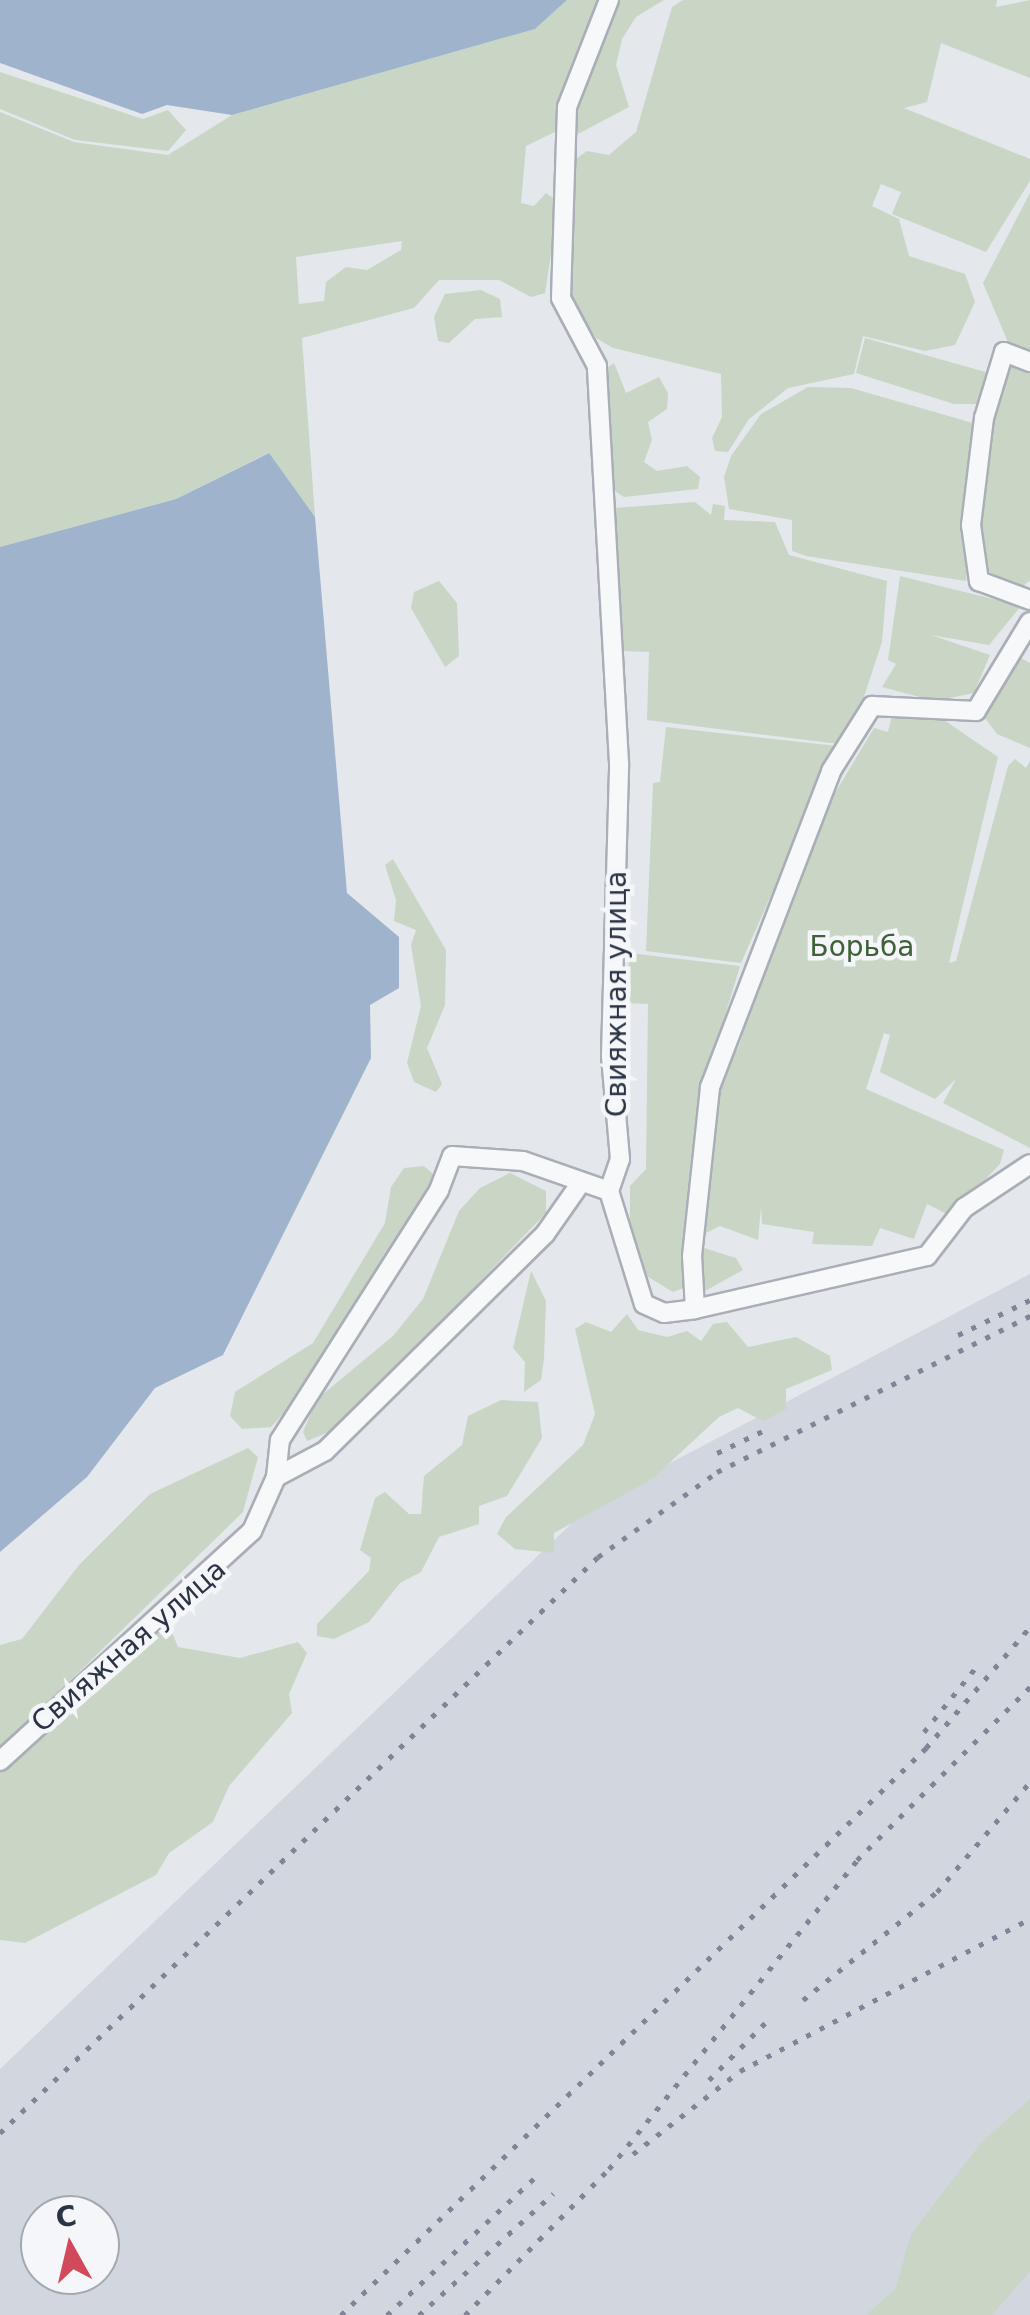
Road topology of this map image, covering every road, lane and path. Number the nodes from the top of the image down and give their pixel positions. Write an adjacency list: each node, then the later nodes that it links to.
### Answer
1 (609, 0): 7 (street, Свияжная улица)
2 (1030, 362): 3 (street)
3 (1030, 600)
4 (1030, 622): 8 (street)
5 (1030, 1164): 8 (street)
6 (580, 1184): 7 (street, Свияжная улица); 9 (street); 9 (street, Свияжная улица)
7 (609, 1191): 8 (street)
8 (695, 1310)
9 (276, 1478): 10 (street, Свияжная улица)
10 (0, 1762)

